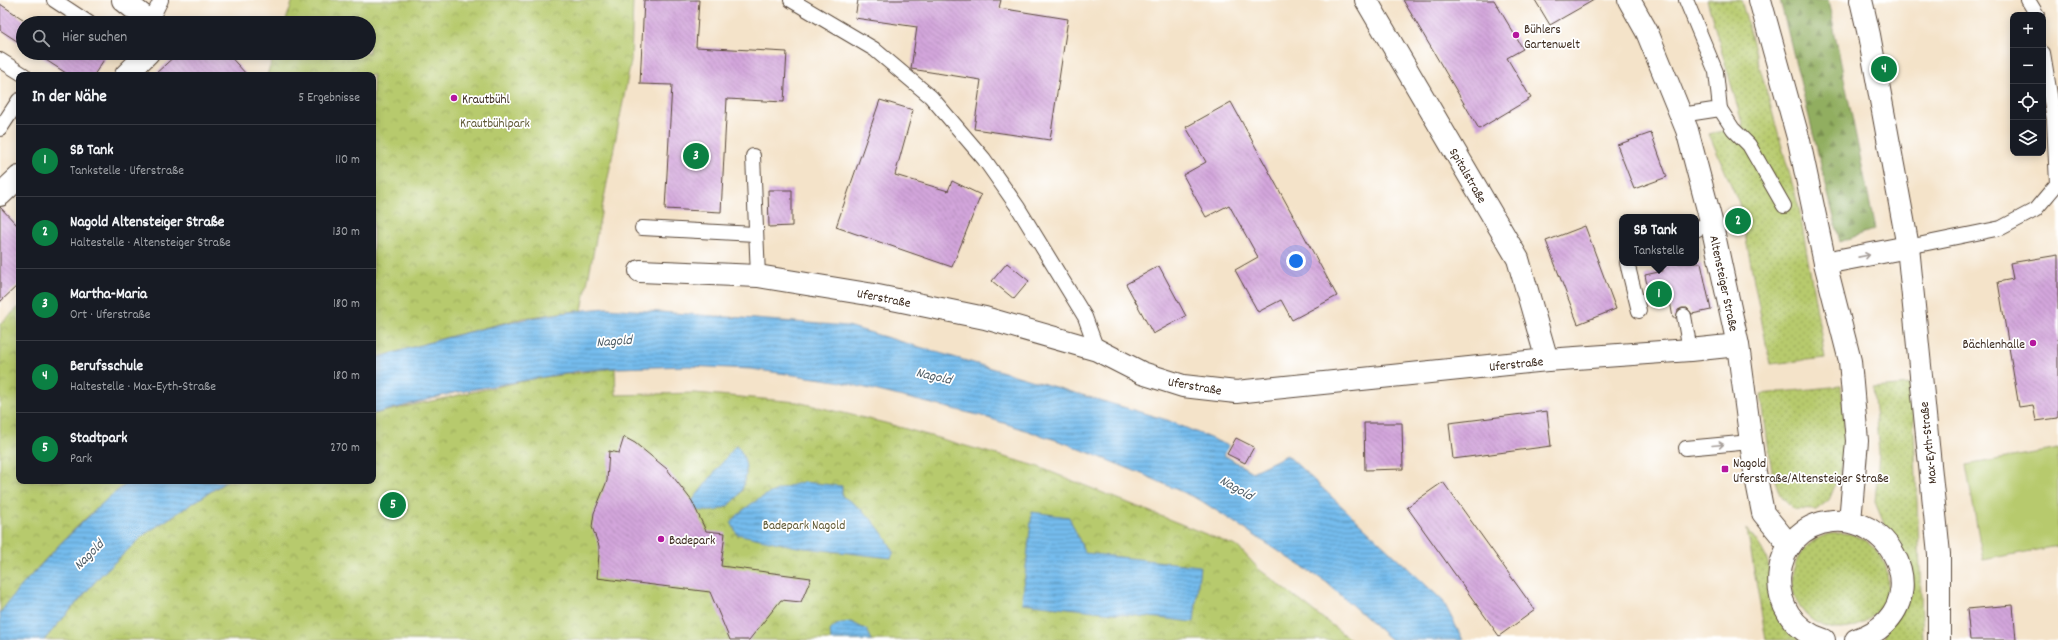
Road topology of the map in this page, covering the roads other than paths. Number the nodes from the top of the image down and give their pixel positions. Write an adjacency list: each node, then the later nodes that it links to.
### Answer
1 (54, 0): 12 (lane)
2 (123, 0): 13 (street)
3 (161, 0): 14 (lane)
4 (791, 0): 39 (lane)
5 (1366, 0): 41 (street, Spitalstraße)
6 (1629, 0): 22 (street, Altensteiger Straße)
7 (1686, 0): 21 (lane)
8 (1760, 0): 32 (street)
9 (1861, 0): 31 (street, Max-Eyth-Straße)
10 (2028, 0): 11 (lane)
11 (2035, 12)
12 (78, 16)
13 (143, 16)
14 (154, 16)
15 (0, 60): 18 (lane)
16 (137, 60): 19 (street)
17 (2046, 71): 31 (lane)
18 (19, 72)
19 (128, 72)
20 (16, 105): 23 (lane)
21 (1720, 109): 22 (lane); 27 (lane)
22 (1681, 115): 28 (street, Altensteiger Straße)
23 (0, 129)
24 (753, 156): 30 (lane)
25 (16, 180): 26 (street)
26 (0, 195)
27 (1784, 206)
28 (1704, 225): 38 (street, Altensteiger Straße)
29 (642, 228): 30 (lane)
30 (756, 234): 35 (lane)
31 (1908, 247): 32 (street, one-way to 31); 48 (street, Max-Eyth-Straße)
32 (1826, 263): 44 (street)
33 (1628, 266): 36 (lane)
34 (640, 271): 35 (street, Uferstraße)
35 (758, 276): 39 (street, Uferstraße)
36 (1639, 311)
37 (1684, 316): 40 (lane)
38 (1738, 345): 40 (street, Uferstraße); 42 (street, Altensteiger Straße)
39 (1097, 350): 41 (street, Uferstraße)
40 (1690, 350): 41 (street, Uferstraße)
41 (1547, 360)
42 (1751, 442): 43 (lane, one-way to 42); 45 (street, Altensteiger Straße)
43 (1686, 448)
44 (1850, 521): 45 (street); 46 (street)
45 (1790, 546): 47 (street)
46 (1866, 638)
47 (1824, 640)
48 (1939, 640)

